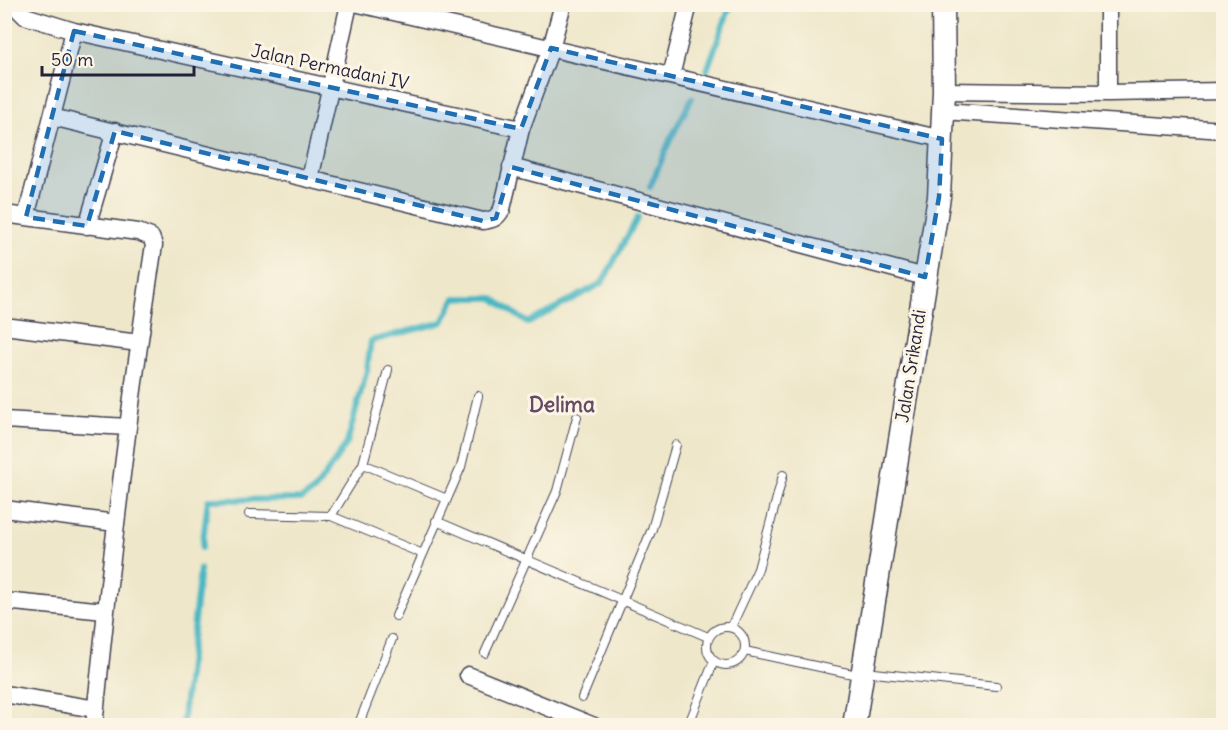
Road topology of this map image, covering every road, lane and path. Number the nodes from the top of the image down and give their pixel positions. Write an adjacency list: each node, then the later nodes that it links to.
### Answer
1 (349, 4): 11 (street)
2 (359, 4): 9 (street)
3 (563, 4): 9 (street)
4 (689, 4): 10 (street)
5 (943, 4): 14 (main road, Jalan Srikandi)
6 (1108, 4): 13 (street)
7 (22, 10): 8 (street, Jalan Permadani IV)
8 (74, 31): 11 (street, Jalan Permadani IV); 15 (street)
9 (551, 48): 10 (street); 16 (street)
10 (671, 76): 19 (street)
11 (331, 87): 16 (street, Jalan Permadani IV); 21 (street)
12 (1224, 91): 13 (street)
13 (1108, 93): 14 (street)
14 (944, 101): 17 (street); 19 (main road, Jalan Srikandi)
15 (52, 117): 18 (street); 23 (street)
16 (521, 129): 20 (street)
17 (1224, 130)
18 (115, 131): 21 (street); 24 (street)
19 (942, 139): 25 (main road, Jalan Srikandi)
20 (511, 167): 21 (street); 25 (street)
21 (310, 179)
22 (4, 214): 23 (street)
23 (26, 217): 24 (street)
24 (87, 226): 27 (street)
25 (925, 278): 54 (main road, Jalan Srikandi)
26 (4, 327): 27 (street)
27 (139, 343): 32 (street)
28 (388, 370): 34 (lane)
29 (478, 396): 36 (lane)
30 (577, 417): 43 (lane)
31 (4, 420): 32 (street)
32 (128, 427): 41 (street)
33 (676, 445): 44 (lane)
34 (363, 464): 36 (lane); 39 (lane)
35 (783, 475): 48 (lane)
36 (447, 499): 40 (lane)
37 (4, 508): 41 (street)
38 (249, 514): 39 (lane)
39 (331, 516): 42 (lane)
40 (436, 521): 42 (lane); 43 (lane)
41 (116, 523): 46 (street)
42 (423, 554): 47 (lane)
43 (528, 560): 44 (lane); 52 (lane)
44 (622, 600): 49 (lane); 58 (lane)
45 (4, 601): 46 (street)
46 (105, 611): 59 (street)
47 (396, 615)
48 (731, 627): 49 (lane); 51 (lane)
49 (708, 637): 53 (lane)
50 (392, 639): 60 (lane)
51 (745, 651): 53 (lane); 54 (lane)
52 (485, 653)
53 (714, 661): 62 (lane)
54 (863, 674): 56 (lane); 63 (main road, Jalan Srikandi)
55 (468, 675): 61 (street)
56 (996, 687)
57 (4, 694): 59 (street)
58 (582, 698)
59 (95, 717)
60 (358, 726)
61 (594, 726)
62 (687, 726)
63 (854, 726)

